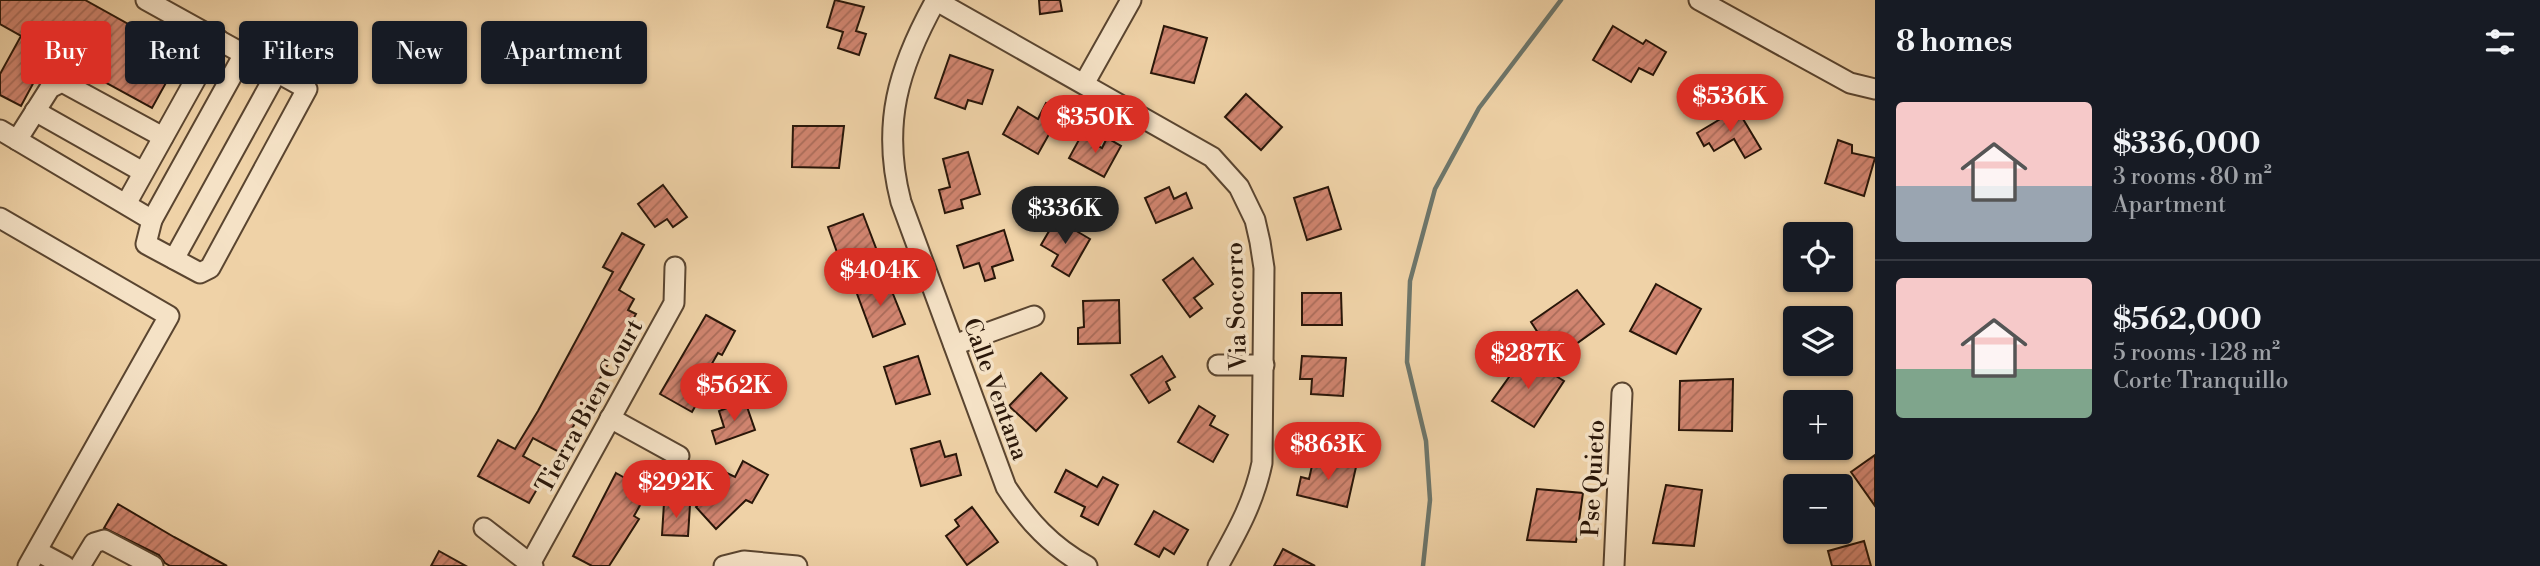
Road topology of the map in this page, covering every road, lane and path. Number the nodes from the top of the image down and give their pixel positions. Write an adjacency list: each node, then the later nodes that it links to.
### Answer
1 (146, 0): 5 (street)
2 (936, 0): 7 (street, Via Socorro); 22 (street, Calle Ventana)
3 (1131, 0): 7 (street)
4 (1699, 0): 11 (street)
5 (185, 21)
6 (239, 63): 18 (street)
7 (1084, 82): 24 (street, Via Socorro)
8 (193, 84): 14 (street)
9 (270, 84): 19 (street)
10 (298, 84): 19 (street)
11 (1875, 89)
12 (35, 111): 13 (street); 14 (street); 15 (street)
13 (8, 135): 16 (street)
14 (163, 137): 15 (street)
15 (144, 172): 16 (street)
16 (126, 204): 18 (street)
17 (0, 218): 29 (street)
18 (152, 220): 19 (street)
19 (174, 259)
20 (676, 267): 26 (street, Tierra Bien Court)
21 (1034, 316): 22 (street)
22 (954, 345): 36 (street, Calle Ventana)
23 (1218, 365): 24 (street)
24 (1264, 365): 37 (street, Via Socorro)
25 (1622, 393): 38 (street, Pse Quieto)
26 (610, 418): 27 (street); 30 (street, Tierra Bien Court)
27 (679, 456)
28 (484, 528): 30 (street)
29 (33, 558): 31 (street)
30 (531, 565)
31 (65, 566)
32 (80, 566): 33 (street)
33 (153, 566)
34 (723, 566): 35 (street)
35 (797, 566)
36 (1087, 566)
37 (1217, 566)
38 (1614, 566)

